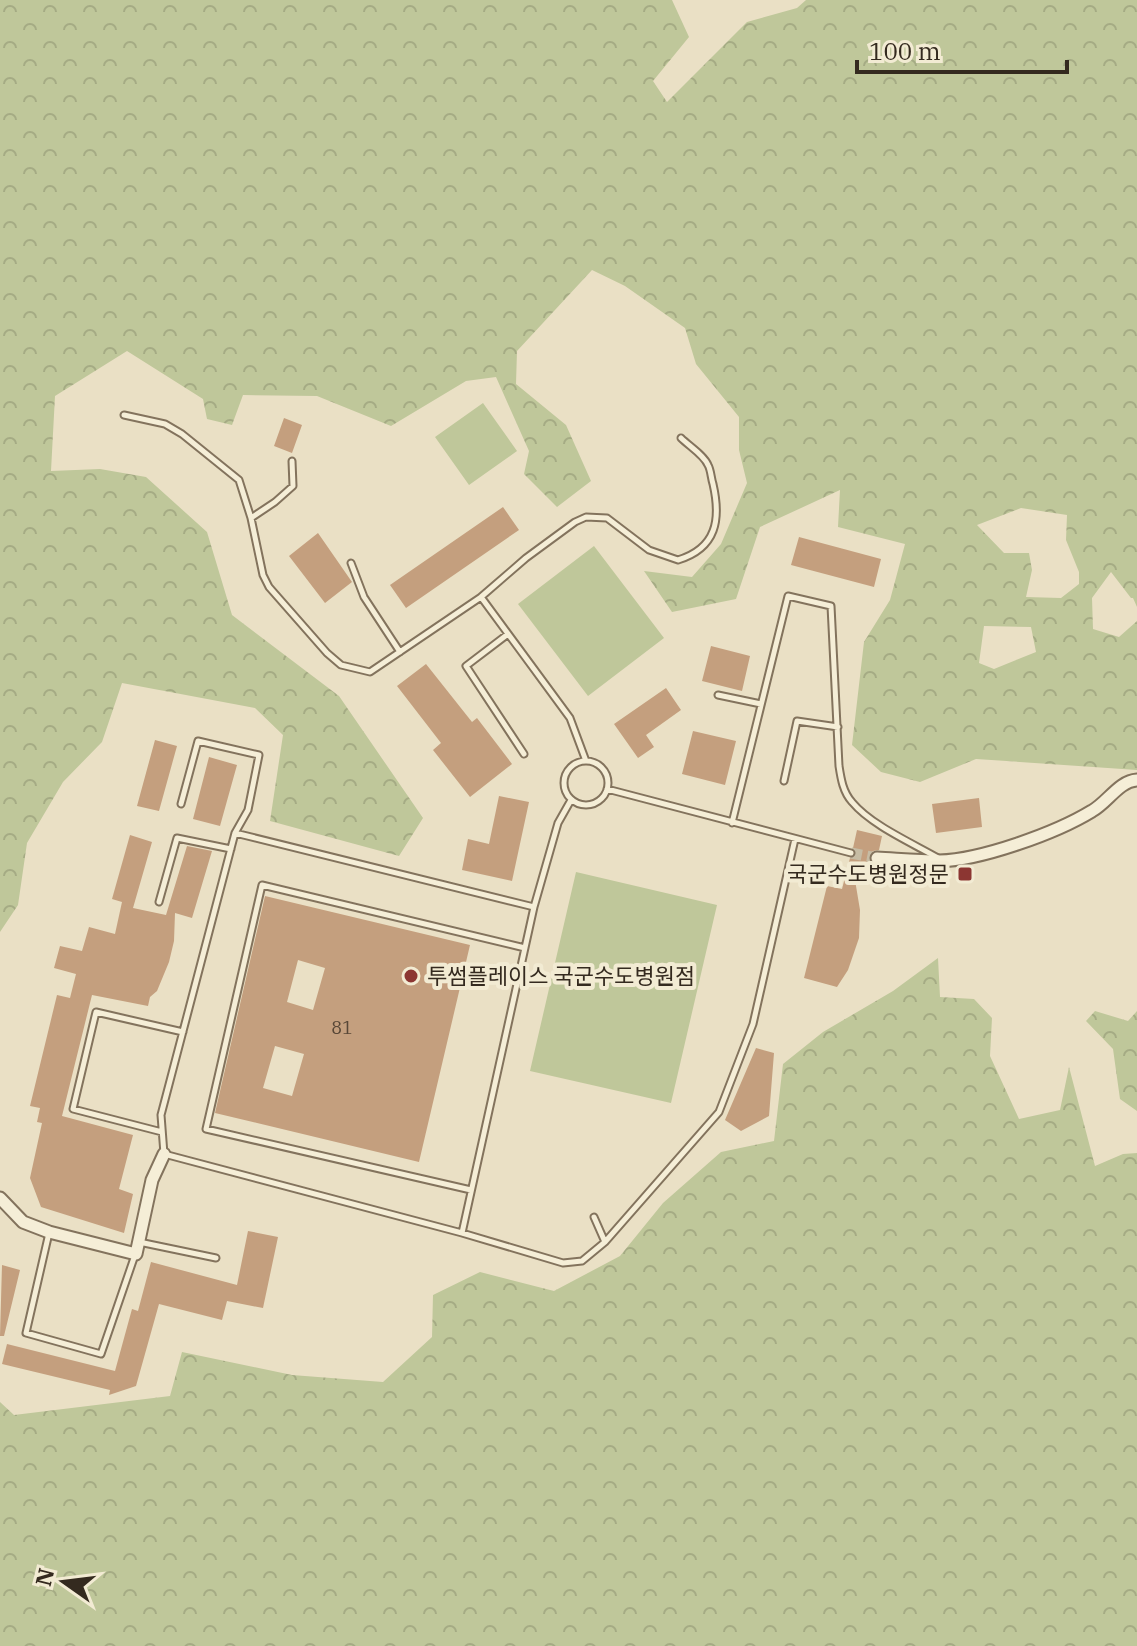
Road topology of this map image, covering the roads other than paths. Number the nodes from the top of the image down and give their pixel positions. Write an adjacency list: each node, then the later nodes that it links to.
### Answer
1 (124, 415): 4 (lane)
2 (681, 438): 6 (lane)
3 (292, 461): 4 (lane)
4 (251, 518): 8 (lane)
5 (351, 563): 8 (lane)
6 (481, 597): 7 (lane); 8 (lane)
7 (508, 634): 12 (lane); 13 (lane)
8 (400, 652)
9 (718, 695): 10 (lane)
10 (761, 704): 11 (lane); 20 (lane)
11 (838, 727): 15 (lane); 26 (lane)
12 (524, 754)
13 (586, 761): 17 (lane); 18 (lane)
14 (1137, 772): 16 (lane)
15 (784, 781)
16 (1132, 781): 26 (street)
17 (607, 789): 18 (lane); 20 (lane)
18 (571, 800): 28 (lane)
19 (181, 804): 21 (lane)
20 (732, 823): 22 (lane)
21 (235, 833): 23 (lane); 28 (lane)
22 (795, 839): 24 (lane); 38 (lane)
23 (231, 849): 27 (lane); 30 (lane)
24 (851, 853)
25 (877, 858): 26 (street)
26 (942, 861)
27 (159, 902)
28 (534, 907): 29 (lane)
29 (525, 948): 33 (lane); 33 (lane)
30 (183, 1032): 31 (lane); 31 (lane)
31 (162, 1132): 32 (lane)
32 (164, 1154): 37 (lane); 39 (street)
33 (471, 1190): 37 (lane)
34 (0, 1198): 36 (street)
35 (594, 1217): 38 (lane)
36 (49, 1232): 39 (street); 39 (lane)
37 (462, 1233): 38 (lane)
38 (605, 1242)
39 (137, 1248): 40 (lane)
40 (216, 1258)

